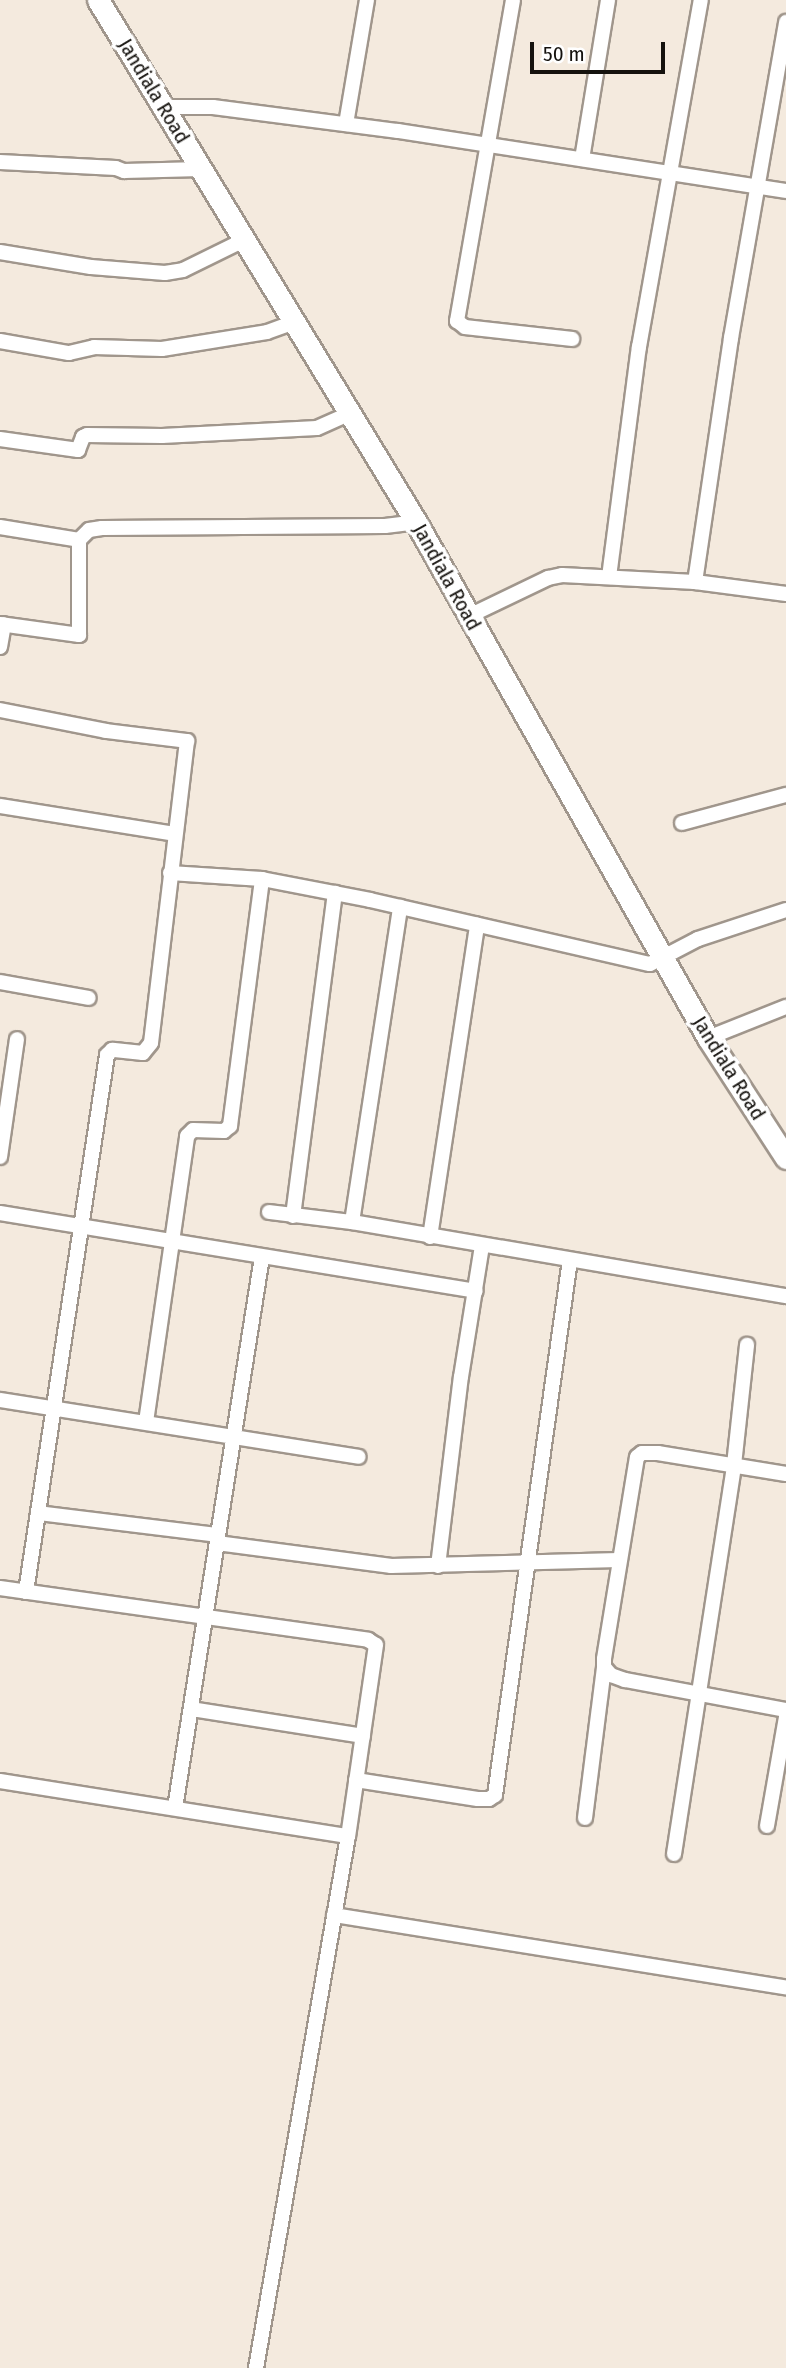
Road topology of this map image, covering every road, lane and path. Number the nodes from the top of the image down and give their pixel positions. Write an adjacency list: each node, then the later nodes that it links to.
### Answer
1 (98, 0): 7 (street, Jandiala Road)
2 (367, 0): 8 (street)
3 (513, 0): 9 (street)
4 (608, 0): 10 (street)
5 (701, 0): 13 (street)
6 (786, 22): 14 (street)
7 (163, 107): 8 (street); 12 (street, Jandiala Road)
8 (346, 124): 9 (street)
9 (488, 144): 10 (street); 19 (street)
10 (582, 159): 13 (street)
11 (0, 162): 12 (street)
12 (201, 169): 16 (street, Jandiala Road)
13 (671, 173): 14 (street); 26 (street)
14 (757, 186): 15 (street); 27 (street)
15 (786, 191)
16 (244, 240): 17 (street); 18 (street, Jandiala Road)
17 (0, 252)
18 (294, 321): 20 (street); 21 (street, Jandiala Road)
19 (572, 339)
20 (0, 341)
21 (350, 413): 22 (street); 23 (street, Jandiala Road)
22 (0, 439)
23 (416, 522): 25 (street); 29 (street, Jandiala Road)
24 (0, 527): 25 (street)
25 (79, 540): 30 (street)
26 (609, 577): 27 (street); 29 (street)
27 (695, 582): 28 (street)
28 (786, 594)
29 (469, 616): 43 (street, Jandiala Road)
30 (2, 624): 31 (street)
31 (0, 647)
32 (0, 710): 36 (street)
33 (786, 795): 35 (street)
34 (0, 806): 36 (street)
35 (682, 823)
36 (174, 834): 37 (street)
37 (170, 873): 38 (street); 55 (street)
38 (262, 879): 39 (street); 57 (street)
39 (335, 893): 40 (street); 53 (street)
40 (400, 907): 42 (street); 54 (street)
41 (786, 910): 43 (street)
42 (477, 925): 43 (street); 56 (street)
43 (664, 958): 47 (street, Jandiala Road)
44 (0, 982): 45 (street)
45 (89, 998)
46 (786, 1007): 47 (street)
47 (708, 1038): 50 (street, Jandiala Road)
48 (17, 1039): 49 (street)
49 (0, 1157)
50 (786, 1158)
51 (269, 1212): 53 (street)
52 (0, 1213): 55 (street)
53 (293, 1216): 54 (street)
54 (352, 1222): 56 (street)
55 (82, 1226): 57 (street); 65 (street)
56 (430, 1237): 58 (street)
57 (171, 1241): 59 (street); 66 (street)
58 (482, 1246): 60 (street); 61 (street)
59 (262, 1257): 61 (street); 67 (street)
60 (570, 1260): 62 (street); 74 (street)
61 (476, 1292): 75 (street)
62 (786, 1296)
63 (747, 1346): 69 (street)
64 (0, 1400): 65 (street)
65 (55, 1407): 66 (street); 71 (street)
66 (146, 1422): 67 (street)
67 (234, 1437): 68 (street); 72 (street)
68 (358, 1457)
69 (734, 1465): 70 (street); 73 (street); 80 (street)
70 (786, 1474)
71 (38, 1513): 72 (street); 77 (street)
72 (217, 1539): 75 (street); 78 (street)
73 (619, 1560): 74 (street); 79 (street)
74 (528, 1563): 75 (street); 86 (street)
75 (438, 1566)
76 (0, 1588): 77 (street)
77 (26, 1592): 78 (street)
78 (205, 1617): 81 (street); 84 (street)
79 (604, 1667): 80 (street); 88 (street)
80 (699, 1694): 82 (street); 91 (street)
81 (191, 1709): 84 (street); 87 (street)
82 (786, 1710)
83 (786, 1717): 89 (street)
84 (363, 1736): 86 (street)
85 (0, 1780): 87 (street)
86 (356, 1780): 90 (street)
87 (175, 1808): 90 (street)
88 (585, 1818)
89 (767, 1826)
90 (348, 1836): 92 (street)
91 (674, 1854)
92 (334, 1915): 93 (street); 94 (street)
93 (786, 1987)
94 (256, 2368)

